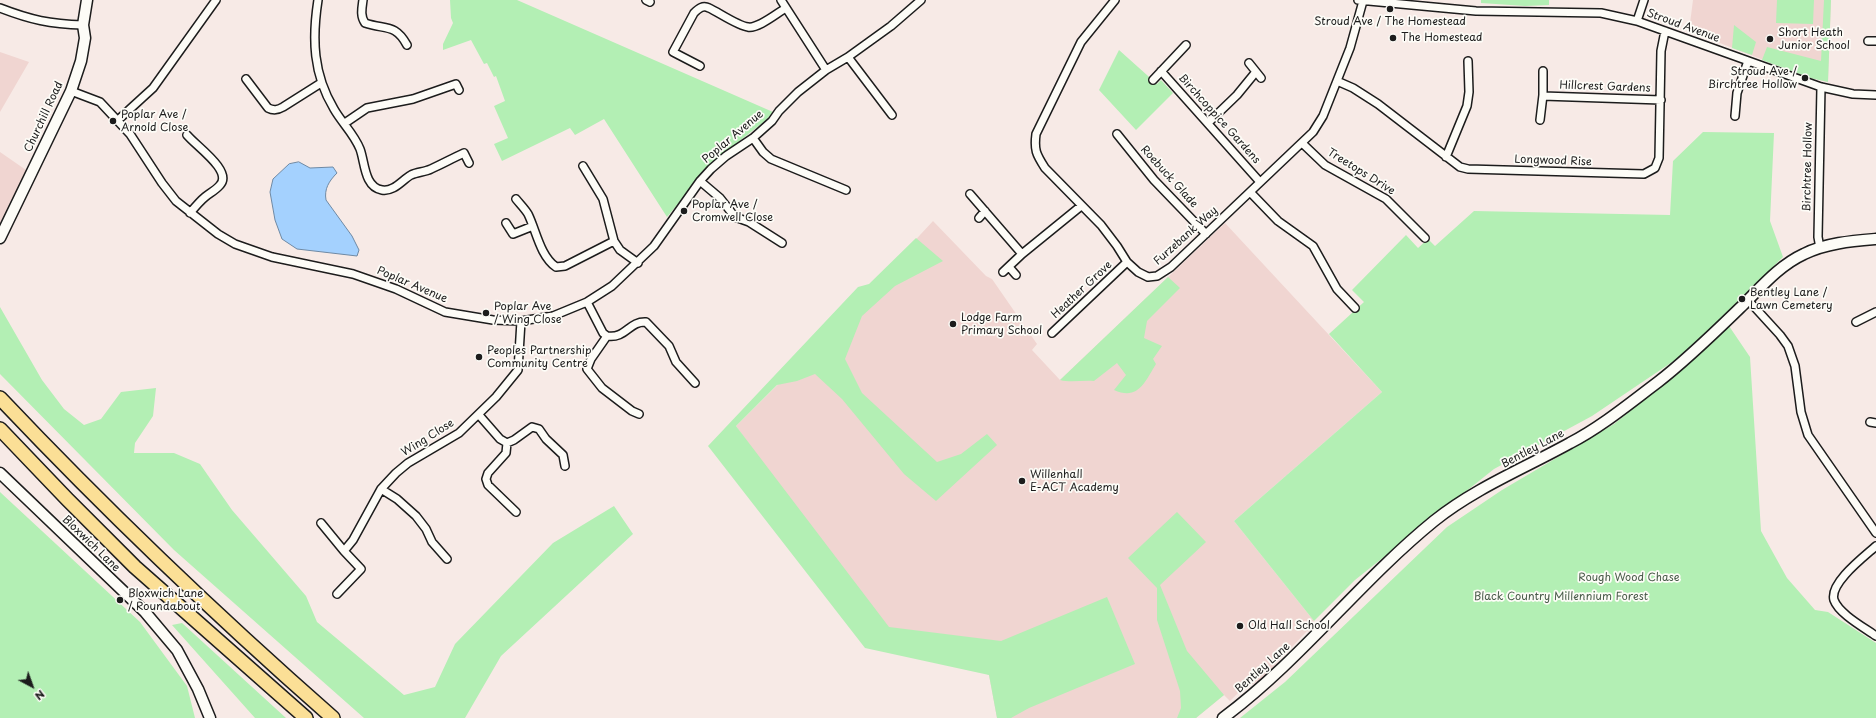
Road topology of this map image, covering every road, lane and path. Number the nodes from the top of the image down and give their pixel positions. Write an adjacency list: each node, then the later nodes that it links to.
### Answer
1 (87, 0): 15 (street, Churchill Road)
2 (216, 0): 43 (street)
3 (318, 0): 34 (street)
4 (364, 0): 19 (street)
5 (781, 0): 13 (street)
6 (921, 0): 21 (street, Poplar Avenue)
7 (1115, 0): 60 (street, Furzebank Way)
8 (1358, 0): 9 (street, Stroud Avenue)
9 (1363, 0): 11 (street, Stroud Avenue); 33 (street, Furzebank Way)
10 (1644, 0): 14 (street)
11 (1403, 2): 14 (street, Stroud Avenue)
12 (0, 8): 15 (street)
13 (786, 8): 25 (street); 26 (street)
14 (1637, 20): 16 (street, Stroud Avenue)
15 (83, 25): 37 (street, Churchill Road)
16 (1665, 31): 23 (street, Stroud Avenue); 40 (street, Longwood Rise)
17 (1868, 41): 18 (street)
18 (1876, 41)
19 (407, 45)
20 (1186, 45): 28 (street)
21 (848, 57): 26 (street, Poplar Avenue); 41 (street)
22 (1468, 61): 51 (street)
23 (1748, 61): 35 (street, Stroud Avenue); 42 (street)
24 (1249, 63): 29 (street)
25 (700, 66)
26 (826, 70): 49 (street, Poplar Avenue)
27 (1543, 70): 38 (street)
28 (1161, 71): 32 (street); 46 (street, Birchcoppice Gardens)
29 (1256, 73): 30 (street); 46 (street)
30 (1261, 78)
31 (246, 79): 34 (street)
32 (1153, 80)
33 (1337, 81): 50 (street, Furzebank Way); 51 (street, Longwood Rise)
34 (321, 83): 45 (street)
35 (1821, 87): 39 (street, Stroud Avenue); 72 (street, Birchtree Hollow)
36 (460, 90): 45 (street)
37 (70, 91): 43 (street, Poplar Avenue); 67 (street, Churchill Road)
38 (1546, 95): 40 (street, Hillcrest Gardens); 44 (street)
39 (1876, 95)
40 (1661, 100): 51 (street, Longwood Rise)
41 (892, 115)
42 (1735, 116)
43 (118, 120): 62 (street, Poplar Avenue)
44 (1540, 120)
45 (345, 123): 52 (street)
46 (1208, 124): 55 (street, Birchcoppice Gardens)
47 (1117, 134): 66 (street, Roebuck Glade)
48 (187, 135): 62 (street)
49 (753, 138): 54 (street, Poplar Avenue); 56 (street)
50 (1302, 142): 55 (street, Furzebank Way); 68 (street, Treetops Drive)
51 (1446, 157)
52 (469, 163)
53 (583, 166): 70 (street)
54 (700, 182): 71 (street); 75 (street, Poplar Avenue)
55 (1260, 182): 57 (street, Furzebank Way)
56 (846, 190)
57 (1250, 192): 66 (street, Furzebank Way); 81 (street)
58 (970, 194): 61 (street)
59 (516, 199): 65 (street)
60 (1081, 206): 73 (street); 74 (street, Furzebank Way)
61 (985, 211): 63 (street); 73 (street)
62 (190, 213): 83 (street, Poplar Avenue)
63 (979, 218)
64 (506, 223): 65 (street)
65 (533, 226): 70 (street)
66 (1206, 234): 74 (street, Furzebank Way)
67 (0, 238)
68 (1425, 238)
69 (1876, 239): 72 (street, Bentley Lane)
70 (614, 242): 75 (street)
71 (782, 243)
72 (1820, 248): 79 (street, Bentley Lane)
73 (1022, 254): 76 (street)
74 (1127, 262): 85 (street, Heather Grove)
75 (638, 263): 80 (street, Poplar Avenue)
76 (1009, 267): 77 (street); 78 (street)
77 (1003, 272)
78 (1016, 275)
79 (1748, 300): 98 (street); 107 (street, Bentley Lane)
80 (587, 302): 83 (street, Poplar Avenue); 86 (street)
81 (1355, 308)
82 (1876, 312): 84 (street)
83 (521, 321): 90 (street, Wing Close)
84 (1856, 322)
85 (1052, 333)
86 (608, 336): 87 (street); 89 (street)
87 (695, 384)
88 (0, 398): 106 (highway)
89 (640, 414)
90 (478, 415): 92 (street); 95 (street, Wing Close)
91 (0, 429): 105 (highway)
92 (507, 443): 93 (street); 96 (street)
93 (565, 466)
94 (0, 473): 104 (street, Bloxwich Lane)
95 (381, 489): 100 (street, Wing Close); 101 (street)
96 (516, 512)
97 (321, 523): 100 (street)
98 (1876, 533)
99 (1876, 546): 103 (street)
100 (344, 551): 102 (street)
101 (447, 559)
102 (337, 594)
103 (1876, 636)
104 (210, 718)
105 (306, 718)
106 (333, 718)
107 (1223, 718)

